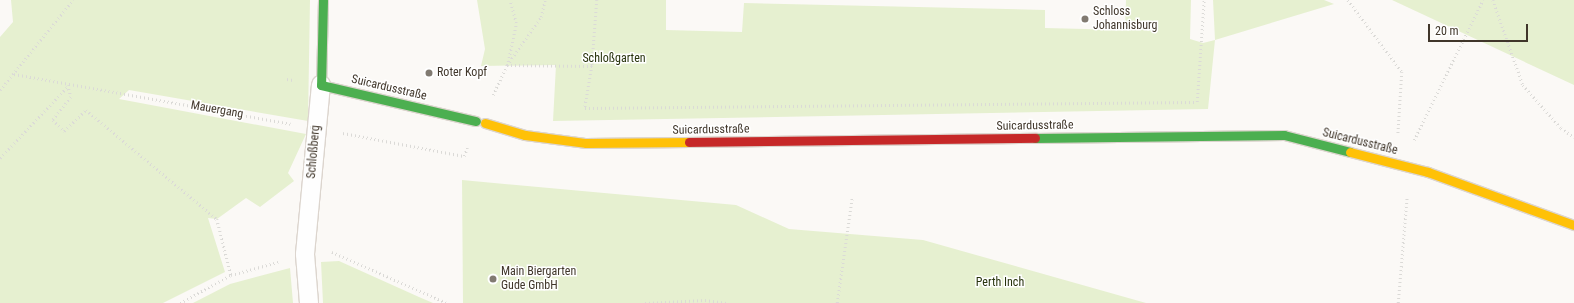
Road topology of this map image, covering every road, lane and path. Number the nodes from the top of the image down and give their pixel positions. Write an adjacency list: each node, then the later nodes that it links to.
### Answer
1 (73, 0): 12 (path)
2 (324, 0): 14 (street, Schloßberg)
3 (510, 0): 10 (path)
4 (545, 0): 10 (path)
5 (597, 0): 11 (path)
6 (1204, 0): 11 (path)
7 (1348, 0): 22 (path)
8 (1483, 0): 23 (path)
9 (1493, 0): 20 (path)
10 (507, 65): 11 (path); 16 (path)
11 (592, 66)
12 (14, 74): 13 (path, Mauergang); 15 (path)
13 (68, 85): 17 (path, Mauergang); 21 (path); 27 (path)
14 (321, 85): 22 (street, Suicardusstraße); 26 (lane, Schloßberg)
15 (0, 90)
16 (492, 97)
17 (295, 124)
18 (302, 126): 19 (path, bridge)
19 (321, 129)
20 (1574, 137)
21 (0, 158)
22 (1396, 162): 23 (street, Suicardusstraße)
23 (1410, 167): 25 (street, Suicardusstraße); 34 (path)
24 (852, 198): 33 (path)
25 (1574, 225)
26 (305, 254): 27 (path); 29 (lane, Schloßberg); 30 (path)
27 (231, 275): 28 (path)
28 (180, 303)
29 (308, 303)
30 (447, 303)
31 (645, 303): 32 (path)
32 (727, 303)
33 (837, 303)
34 (1398, 303)

